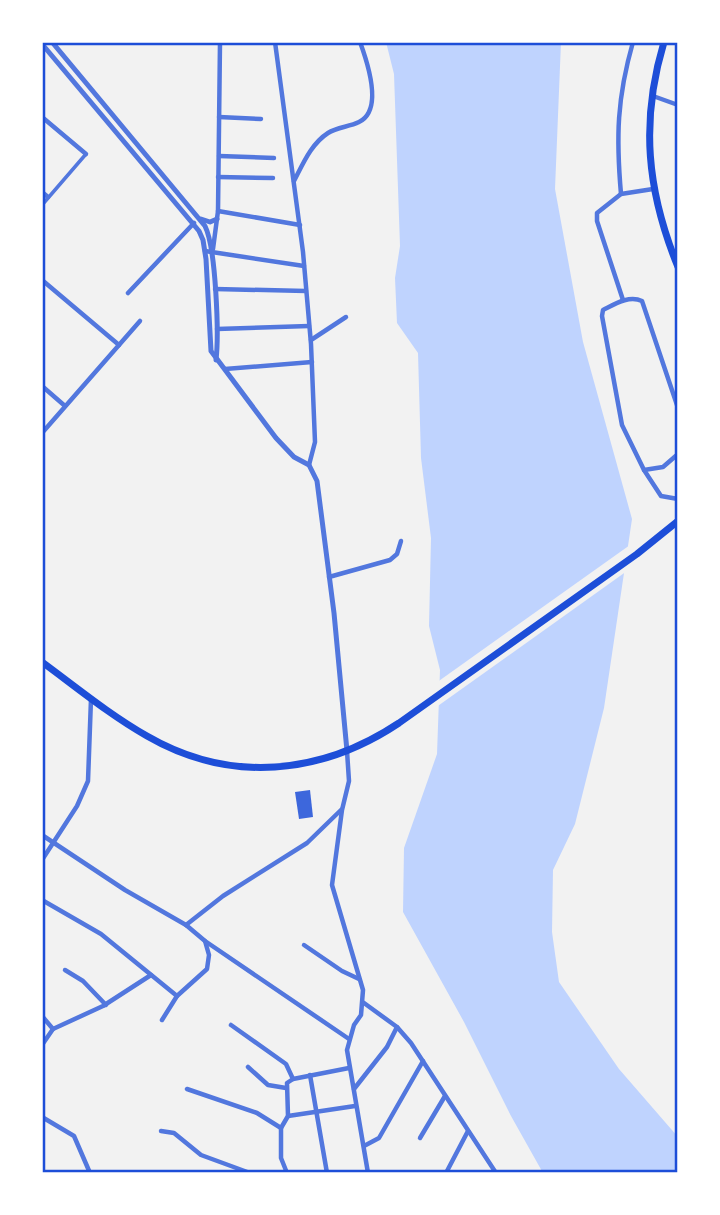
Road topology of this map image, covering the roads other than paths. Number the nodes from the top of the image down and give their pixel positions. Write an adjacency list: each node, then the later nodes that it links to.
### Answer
1 (52, 42): 25 (street)
2 (220, 42): 11 (street)
3 (275, 42): 18 (street)
4 (360, 42): 18 (street)
5 (633, 42): 21 (street)
6 (664, 42): 8 (main road)
7 (42, 44): 27 (street)
8 (652, 96): 9 (street); 19 (main road)
9 (678, 105)
10 (42, 117): 13 (street)
11 (219, 117): 12 (street); 14 (street)
12 (261, 119)
13 (86, 154): 22 (street)
14 (219, 156): 15 (street); 16 (street)
15 (274, 158)
16 (218, 177): 17 (street); 24 (street)
17 (273, 178)
18 (294, 182): 28 (street)
19 (653, 189): 21 (street); 32 (main road)
20 (42, 192): 22 (street)
21 (621, 194): 37 (street)
22 (48, 197): 23 (street)
23 (42, 205)
24 (218, 211): 26 (street); 28 (street)
25 (201, 218): 26 (street); 27 (street); 29 (street)
26 (217, 219): 29 (street)
27 (193, 224): 30 (street); 36 (street)
28 (300, 225): 31 (street)
29 (213, 250): 30 (street); 31 (street); 34 (street)
30 (205, 251): 39 (street)
31 (304, 266): 35 (street)
32 (678, 267)
33 (42, 280): 45 (street)
34 (214, 289): 35 (street); 38 (street)
35 (306, 291): 42 (street)
36 (128, 293)
37 (623, 300): 51 (street); 55 (street)
38 (216, 311): 39 (street); 43 (street)
39 (208, 312): 46 (street)
40 (346, 317): 44 (street)
41 (139, 321): 45 (street)
42 (310, 326): 43 (street); 44 (street)
43 (217, 329): 46 (street)
44 (311, 340): 47 (street)
45 (119, 345): 50 (street)
46 (216, 360): 48 (street)
47 (312, 362): 48 (street); 54 (street)
48 (225, 369): 54 (street)
49 (42, 386): 50 (street)
50 (65, 406): 52 (street)
51 (678, 408)
52 (42, 433)
53 (678, 454): 55 (street)
54 (309, 465): 59 (street)
55 (644, 470): 56 (street)
56 (678, 499)
57 (678, 521): 62 (main road)
58 (401, 541): 59 (street)
59 (329, 576): 62 (street)
60 (42, 662): 61 (main road)
61 (91, 697): 62 (main road); 65 (street)
62 (348, 751): 63 (street)
63 (342, 810): 68 (street); 73 (street)
64 (42, 835): 65 (street)
65 (54, 842): 66 (street); 68 (street)
66 (42, 860)
67 (42, 900): 72 (street)
68 (186, 925): 69 (street)
69 (205, 941): 74 (street); 82 (street)
70 (304, 945): 73 (street)
71 (65, 970): 76 (street)
72 (151, 975): 74 (street); 76 (street)
73 (359, 979): 75 (street)
74 (177, 996): 78 (street)
75 (364, 1003): 80 (street); 82 (street)
76 (106, 1004): 81 (street)
77 (42, 1016): 81 (street)
78 (162, 1020)
79 (231, 1025): 88 (street)
80 (397, 1027): 84 (street); 91 (street)
81 (53, 1030): 83 (street)
82 (349, 1040): 86 (street)
83 (42, 1045)
84 (424, 1061): 92 (street); 101 (street)
85 (248, 1067): 89 (street)
86 (349, 1068): 87 (street); 91 (street)
87 (310, 1075): 88 (street); 94 (street)
88 (293, 1079): 89 (street)
89 (286, 1088): 95 (street)
90 (187, 1089): 97 (street)
91 (353, 1091): 93 (street)
92 (445, 1096): 99 (street); 100 (street)
93 (355, 1106): 94 (street); 101 (street)
94 (317, 1113): 95 (street); 106 (street)
95 (288, 1116): 97 (street)
96 (42, 1117): 103 (street)
97 (281, 1128): 105 (street)
98 (161, 1131): 104 (street)
99 (468, 1131): 102 (street); 108 (street)
100 (420, 1138)
101 (364, 1146): 107 (street)
102 (493, 1171)
103 (90, 1173)
104 (250, 1173)
105 (287, 1173)
106 (327, 1173)
107 (368, 1173)
108 (446, 1173)

